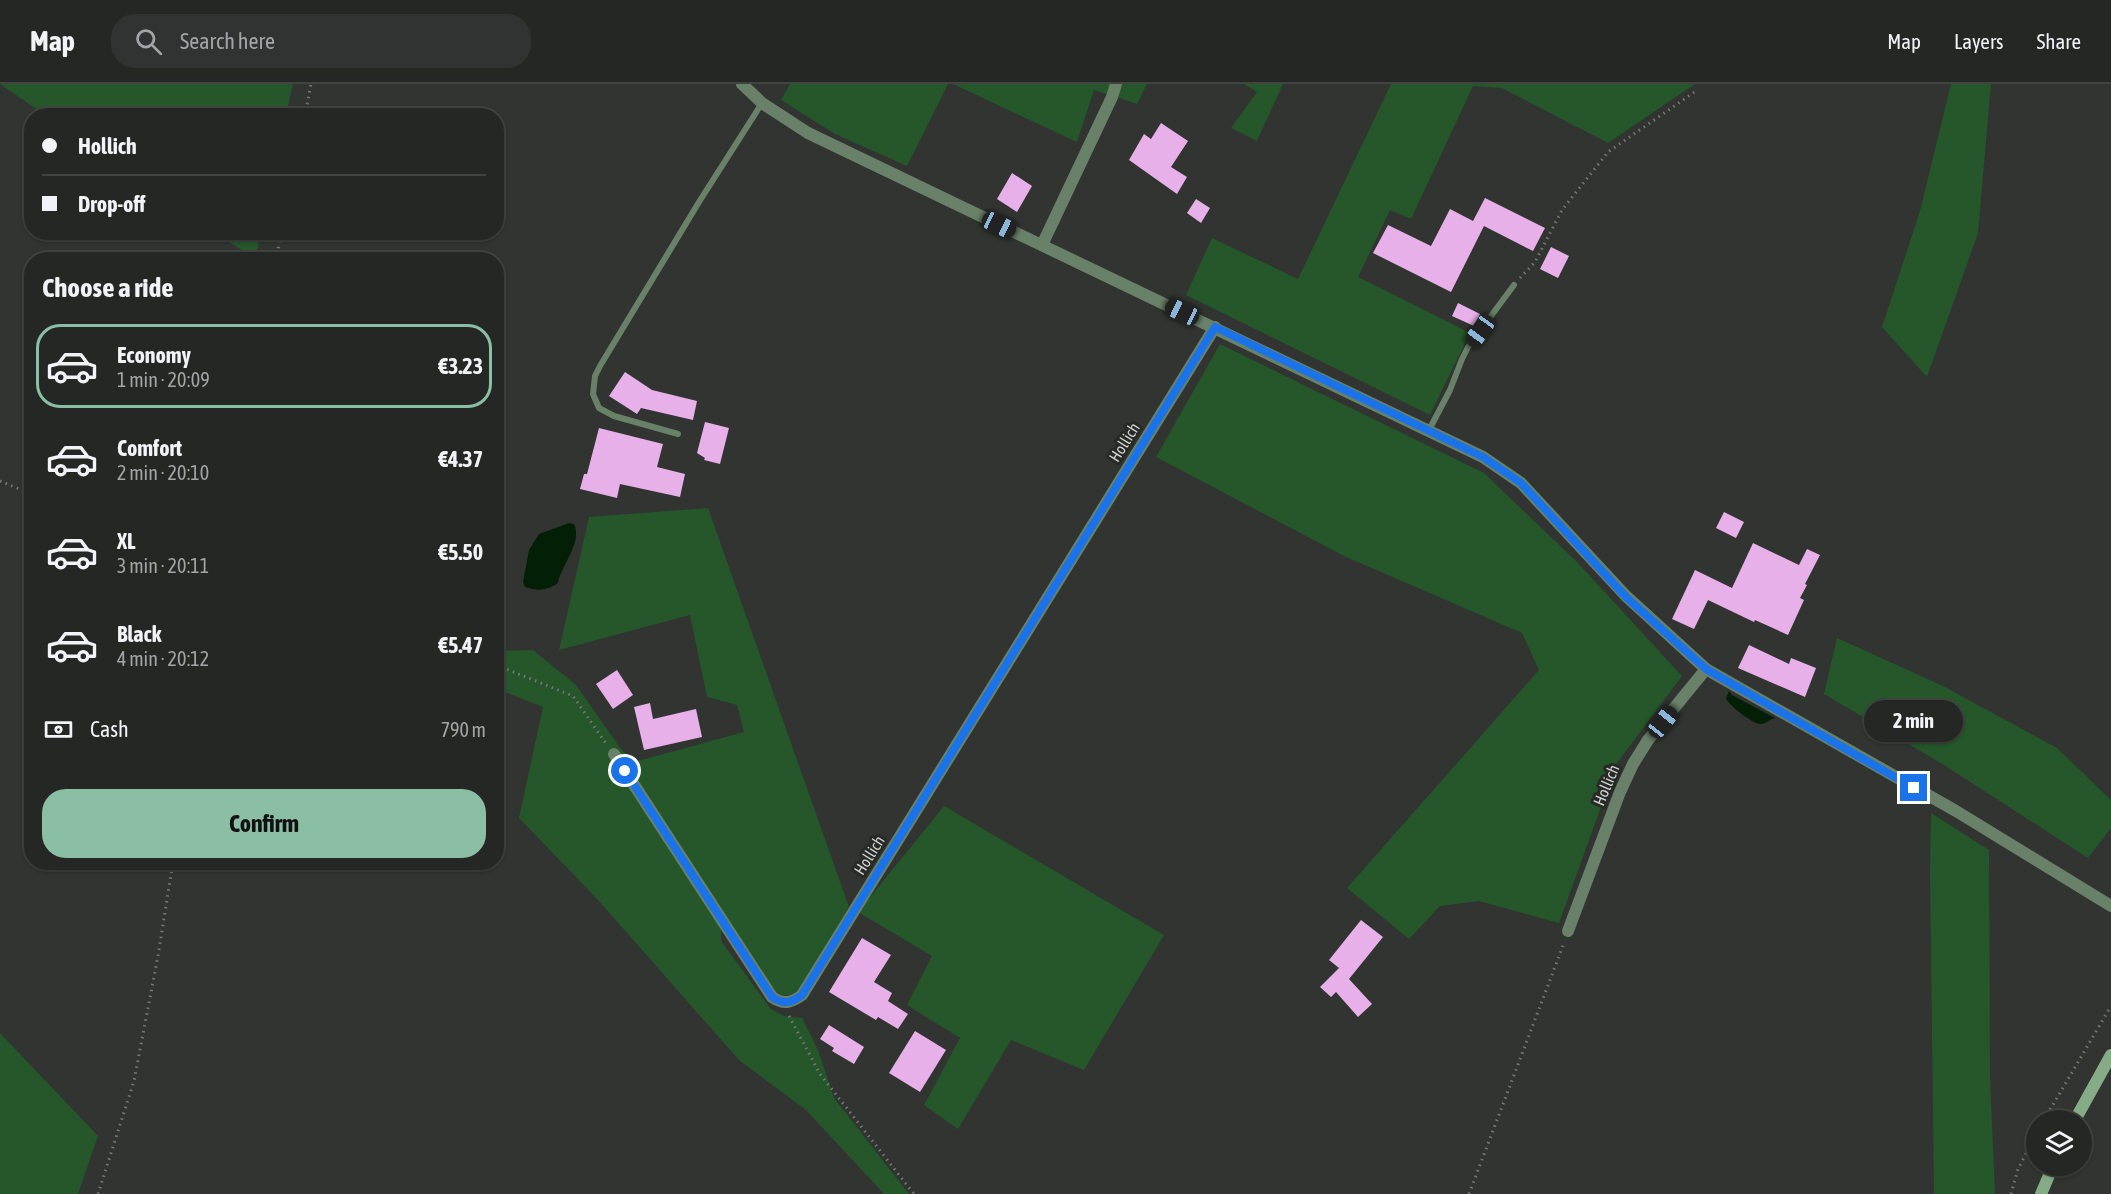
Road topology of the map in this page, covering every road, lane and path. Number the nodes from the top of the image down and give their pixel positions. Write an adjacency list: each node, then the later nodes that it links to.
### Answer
1 (311, 84): 6 (path)
2 (742, 84): 5 (street)
3 (1116, 84): 7 (street)
4 (1696, 91): 8 (path)
5 (762, 103): 7 (street); 11 (lane)
6 (306, 108)
7 (1042, 245): 9 (street)
8 (1514, 285): 10 (lane)
9 (1215, 327): 10 (street); 20 (street, Hollich)
10 (1429, 430): 15 (street)
11 (678, 434)
12 (0, 481): 13 (path)
13 (24, 491)
14 (504, 668): 16 (path)
15 (1706, 669): 18 (street); 19 (street, Hollich)
16 (614, 754): 20 (street)
17 (172, 870): 27 (path)
18 (2111, 906)
19 (1568, 931): 29 (path)
20 (787, 1003): 28 (path)
21 (2111, 1006): 23 (path)
22 (2111, 1055): 24 (main road)
23 (2050, 1110)
24 (2081, 1110)
25 (2026, 1154): 30 (path)
26 (2049, 1176): 31 (main road)
27 (98, 1194)
28 (914, 1194)
29 (1469, 1194)
30 (2011, 1194)
31 (2041, 1194)

